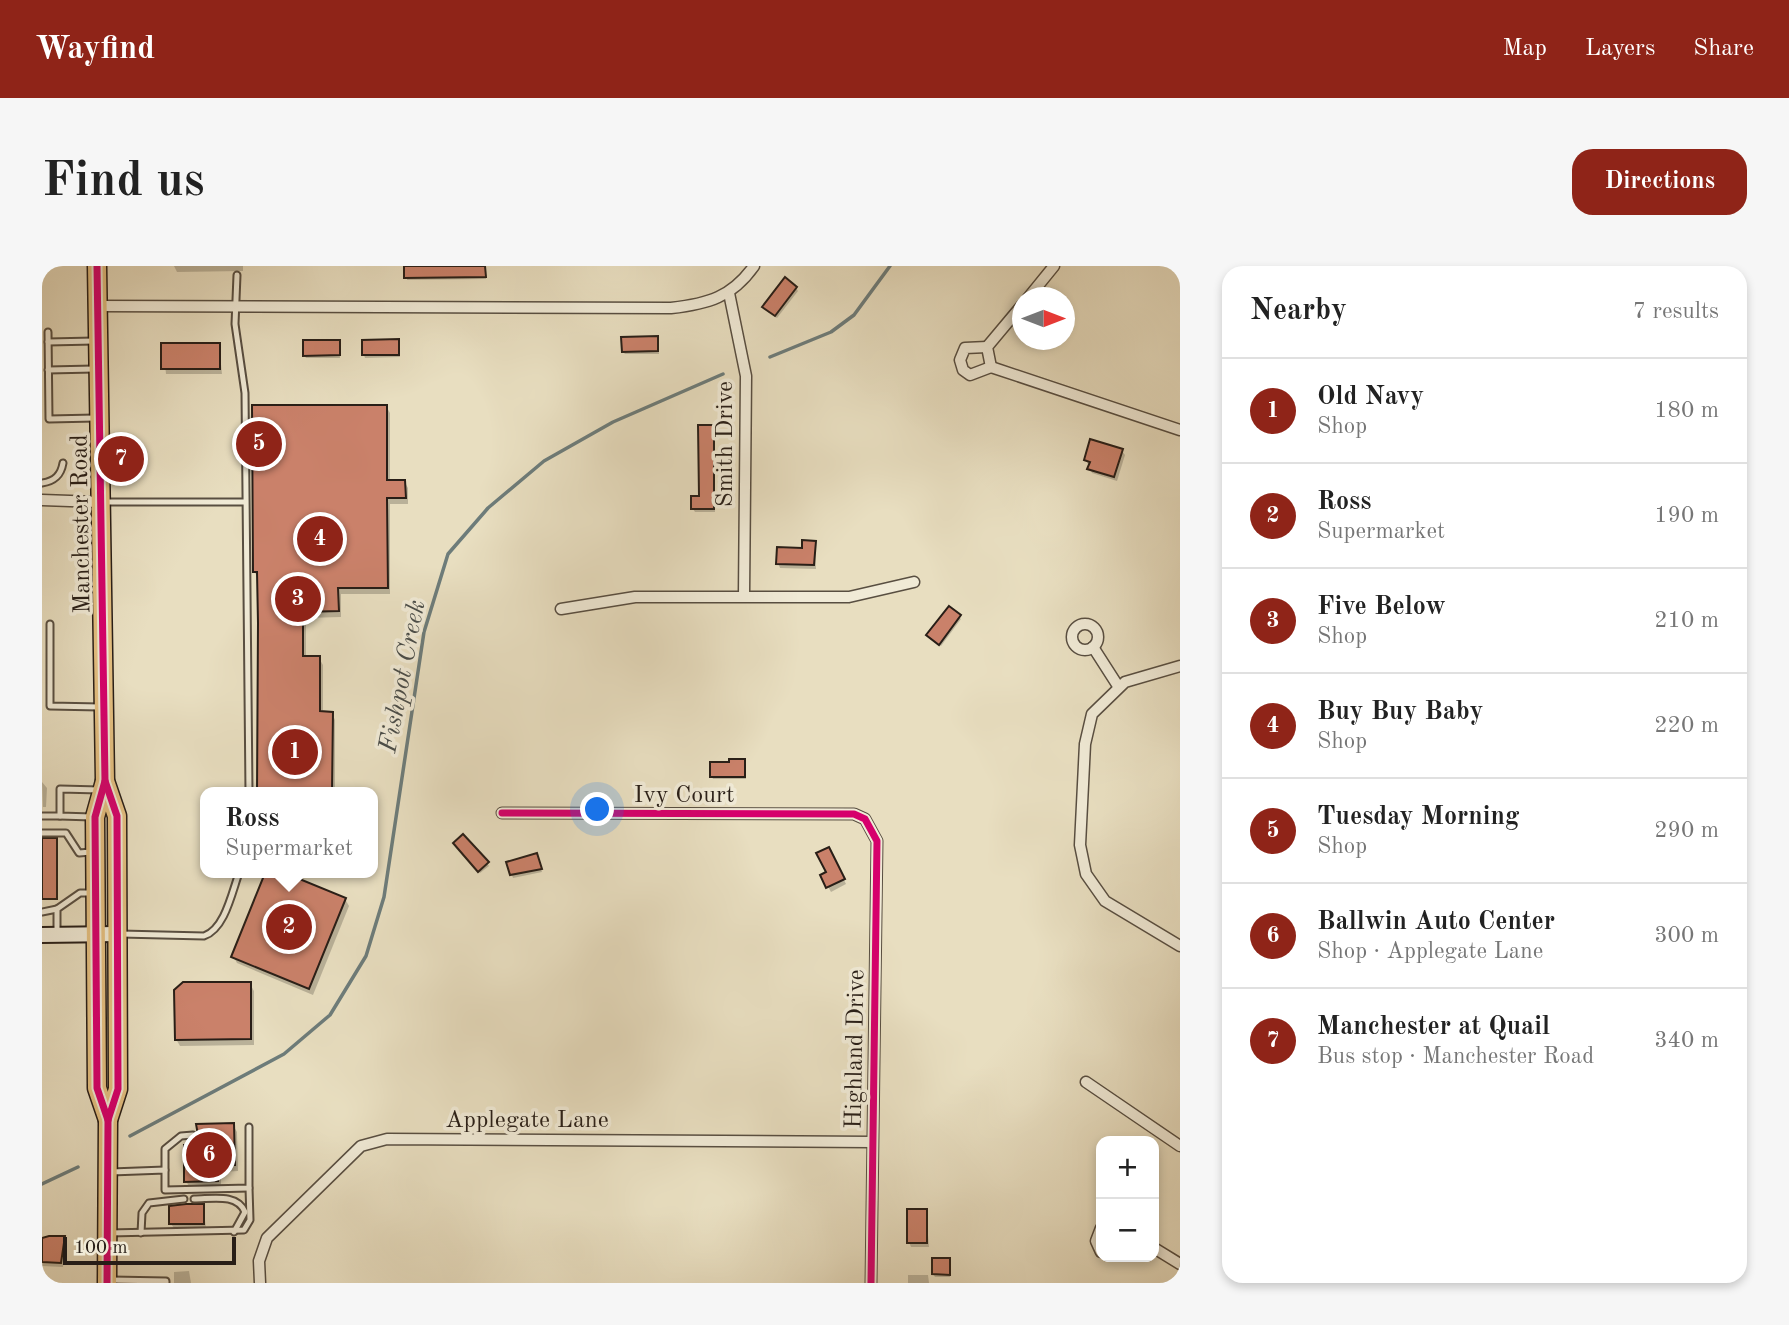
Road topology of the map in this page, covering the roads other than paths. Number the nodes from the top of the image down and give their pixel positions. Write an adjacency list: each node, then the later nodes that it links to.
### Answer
1 (97, 266): 7 (highway, Manchester Road)
2 (754, 266): 6 (street)
3 (1054, 266): 5 (street)
4 (237, 275): 8 (lane)
5 (1037, 287)
6 (729, 293): 8 (street); 26 (street, Smith Drive)
7 (97, 306): 8 (street); 11 (highway, Manchester Road)
8 (236, 306): 24 (lane)
9 (1012, 317): 13 (street)
10 (48, 332): 12 (lane)
11 (97, 341): 12 (lane); 15 (highway, Manchester Road)
12 (48, 342): 16 (lane)
13 (987, 347): 14 (street); 14 (street)
14 (991, 367): 19 (street)
15 (97, 369): 16 (lane); 18 (highway, Manchester Road)
16 (48, 370): 17 (lane)
17 (45, 387): 18 (lane)
18 (98, 418): 23 (highway, Manchester Road)
19 (1180, 430)
20 (63, 463): 21 (lane)
21 (42, 482)
22 (42, 500): 23 (street)
23 (99, 502): 24 (lane); 33 (highway, Manchester Road)
24 (245, 502): 36 (lane)
25 (914, 582): 26 (street)
26 (744, 596): 27 (street)
27 (561, 609)
28 (50, 624): 32 (lane)
29 (1093, 647): 31 (street)
30 (1180, 666): 31 (street)
31 (1118, 686): 51 (street)
32 (50, 706): 33 (lane); 34 (lane)
33 (103, 707): 35 (highway, Manchester Road)
34 (42, 713)
35 (104, 785): 39 (lane); 40 (highway, Manchester Road); 49 (highway, Manchester Road)
36 (249, 787)
37 (502, 813): 41 (street, Ivy Court)
38 (42, 816): 39 (lane)
39 (60, 816): 40 (lane)
40 (95, 817): 43 (highway, Manchester Road)
41 (865, 819): 56 (street, Highland Drive)
42 (42, 833): 43 (lane)
43 (95, 852): 45 (highway, Manchester Road)
44 (237, 878): 49 (lane)
45 (96, 893): 46 (lane); 48 (highway, Manchester Road)
46 (57, 909): 47 (lane); 50 (lane)
47 (42, 912)
48 (96, 934): 49 (main road); 50 (main road); 53 (highway, Manchester Road)
49 (117, 934): 53 (highway, Manchester Road)
50 (49, 935)
51 (1180, 946)
52 (1086, 1083): 57 (street)
53 (108, 1120): 59 (highway, Manchester Road)
54 (249, 1127): 60 (lane)
55 (193, 1135): 58 (lane)
56 (872, 1143): 72 (street, Applegate Lane); 73 (street, Highland Drive)
57 (1180, 1146)
58 (165, 1170): 59 (lane); 60 (lane)
59 (108, 1172): 64 (highway, Manchester Road)
60 (249, 1188): 63 (lane)
61 (184, 1199): 65 (lane)
62 (194, 1199): 63 (lane)
63 (234, 1232): 65 (lane)
64 (107, 1233): 65 (lane); 68 (highway, Manchester Road)
65 (141, 1233)
66 (1159, 1251): 67 (street)
67 (1180, 1265)
68 (107, 1282): 69 (lane)
69 (141, 1282): 70 (lane)
70 (155, 1282): 71 (lane)
71 (166, 1283)
72 (260, 1283)
73 (871, 1283)

